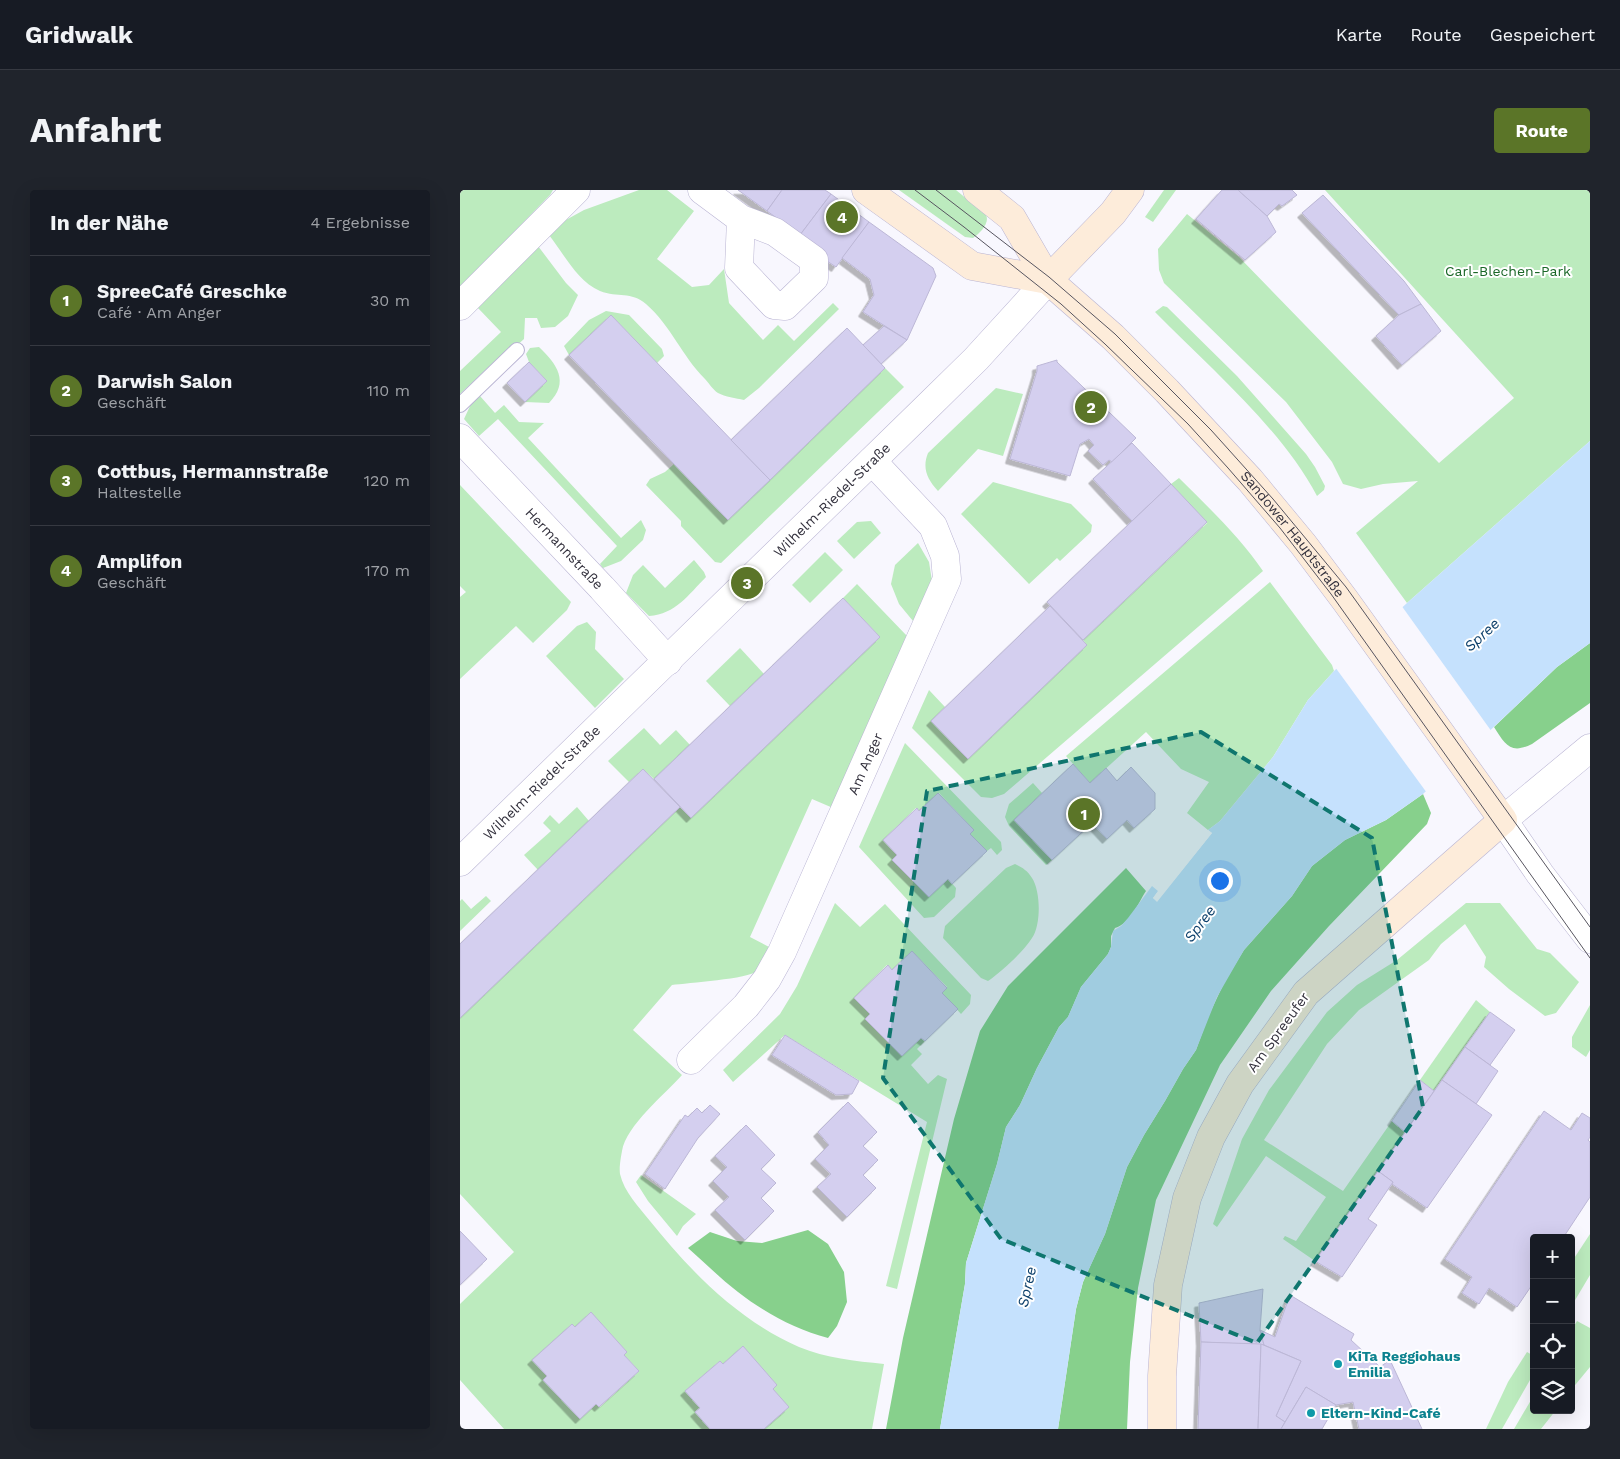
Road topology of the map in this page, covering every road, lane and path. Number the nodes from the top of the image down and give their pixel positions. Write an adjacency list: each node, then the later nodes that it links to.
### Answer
1 (576, 190): 8 (street)
2 (702, 190): 6 (street)
3 (866, 190): 7 (street)
4 (977, 190): 7 (street, Sandower Hauptstraße)
5 (1130, 190): 7 (street)
6 (741, 219)
7 (1048, 280): 12 (street, Wilhelm-Riedel-Straße); 15 (street, Sandower Hauptstraße)
8 (460, 306)
9 (517, 350): 10 (lane)
10 (460, 405)
11 (460, 438): 13 (street, Hermannstraße)
12 (872, 461): 13 (street, Wilhelm-Riedel-Straße); 18 (street, Am Anger)
13 (668, 661): 16 (street, Wilhelm-Riedel-Straße)
14 (1590, 748): 15 (street, Am Spreeufer)
15 (1495, 810): 17 (street); 19 (street, Am Spreeufer)
16 (460, 862)
17 (1587, 930)
18 (692, 1060)
19 (1162, 1429)

